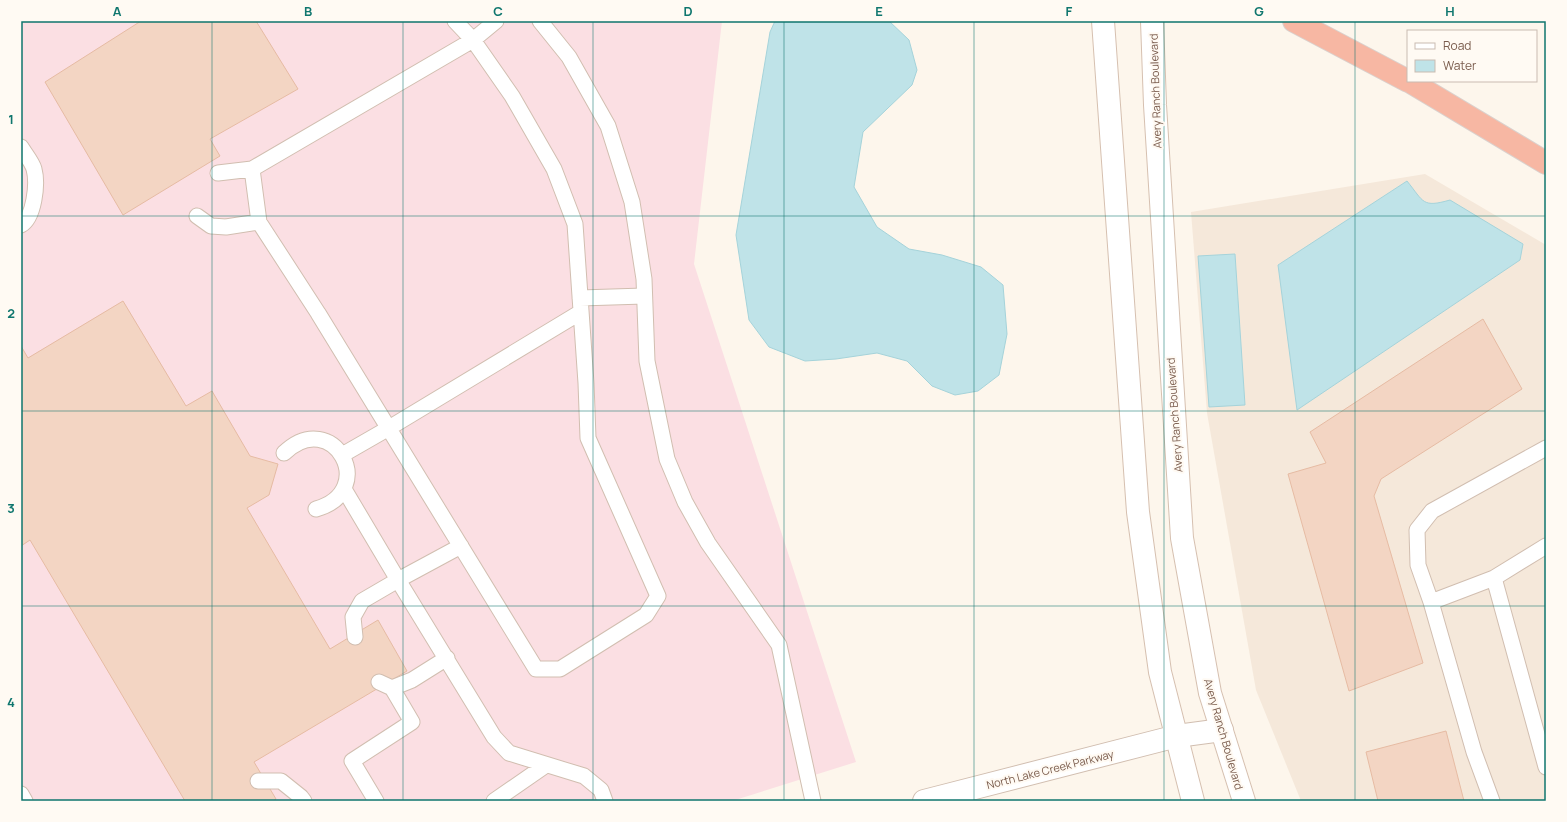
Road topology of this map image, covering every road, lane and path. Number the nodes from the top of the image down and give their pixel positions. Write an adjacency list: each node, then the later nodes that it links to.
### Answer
1 (455, 21): 7 (lane)
2 (496, 21): 7 (lane)
3 (540, 21): 17 (lane)
4 (1103, 21): 33 (main road)
5 (1152, 21): 32 (main road, Avery Ranch Boulevard)
6 (1294, 21): 8 (highway)
7 (473, 40): 12 (lane); 18 (lane)
8 (1407, 80)
9 (1410, 82): 11 (highway)
10 (21, 147): 16 (lane)
11 (1546, 163)
12 (252, 169): 13 (lane); 15 (lane)
13 (218, 173)
14 (197, 216): 15 (lane)
15 (258, 222): 19 (lane)
16 (21, 226)
17 (644, 296): 18 (lane); 44 (lane)
18 (581, 305): 19 (lane); 25 (lane)
19 (389, 428): 22 (lane); 25 (lane)
20 (1546, 448): 29 (lane)
21 (284, 453): 22 (lane)
22 (342, 455): 23 (lane)
23 (344, 489): 24 (lane); 28 (lane)
24 (316, 509)
25 (461, 546): 28 (lane)
26 (1546, 546): 27 (lane)
27 (1494, 578): 29 (lane); 35 (lane)
28 (398, 580): 30 (lane); 31 (lane)
29 (1431, 602): 48 (lane)
30 (355, 637)
31 (447, 658): 34 (lane); 41 (lane)
32 (1222, 730): 33 (main road, North Lake Creek Parkway); 47 (main road, Avery Ranch Boulevard)
33 (1176, 736): 38 (main road, North Lake Creek Parkway); 46 (main road)
34 (546, 765): 42 (lane); 43 (lane)
35 (1546, 767)
36 (258, 781): 40 (lane)
37 (21, 794): 39 (lane)
38 (961, 796): 45 (main road, North Lake Creek Parkway)
39 (25, 801)
40 (304, 801)
41 (376, 801)
42 (494, 801)
43 (605, 801)
44 (813, 801)
45 (924, 801)
46 (1192, 801)
47 (1244, 801)
48 (1492, 801)

